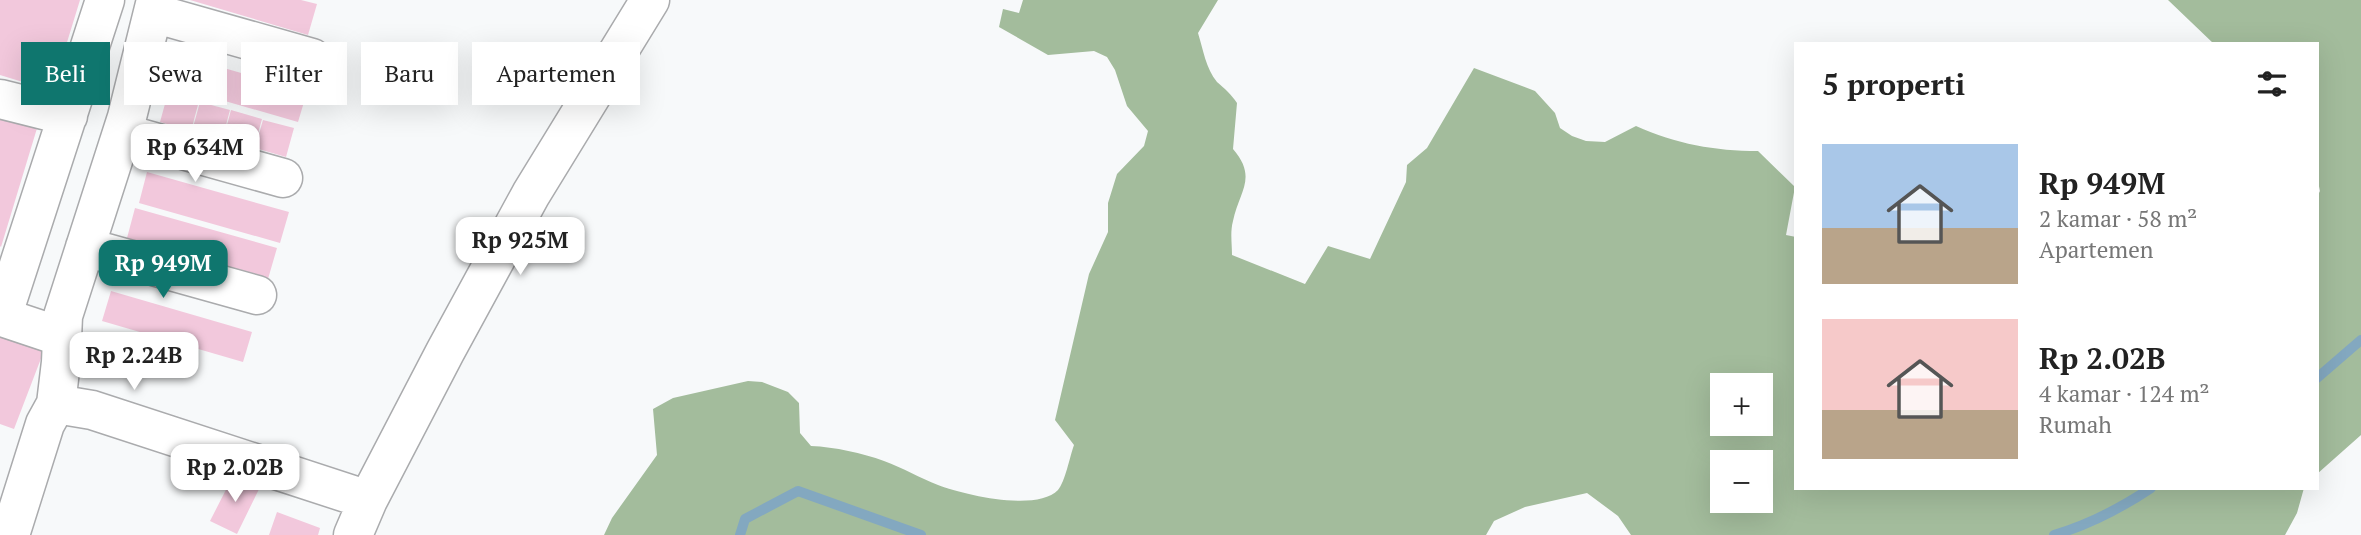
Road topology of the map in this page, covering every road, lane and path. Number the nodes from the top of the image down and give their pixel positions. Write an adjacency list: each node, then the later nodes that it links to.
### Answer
1 (106, 0): 6 (street)
2 (650, 0): 14 (street)
3 (155, 6): 4 (street); 7 (street)
4 (264, 42)
5 (0, 99): 6 (street)
6 (68, 116): 11 (street)
7 (122, 133): 8 (street); 9 (street)
8 (283, 178)
9 (85, 247): 10 (street); 11 (street)
10 (257, 295)
11 (62, 337): 12 (street)
12 (56, 404): 13 (street); 14 (street)
13 (12, 489): 15 (street)
14 (369, 500): 16 (street)
15 (10, 535)
16 (353, 535)

